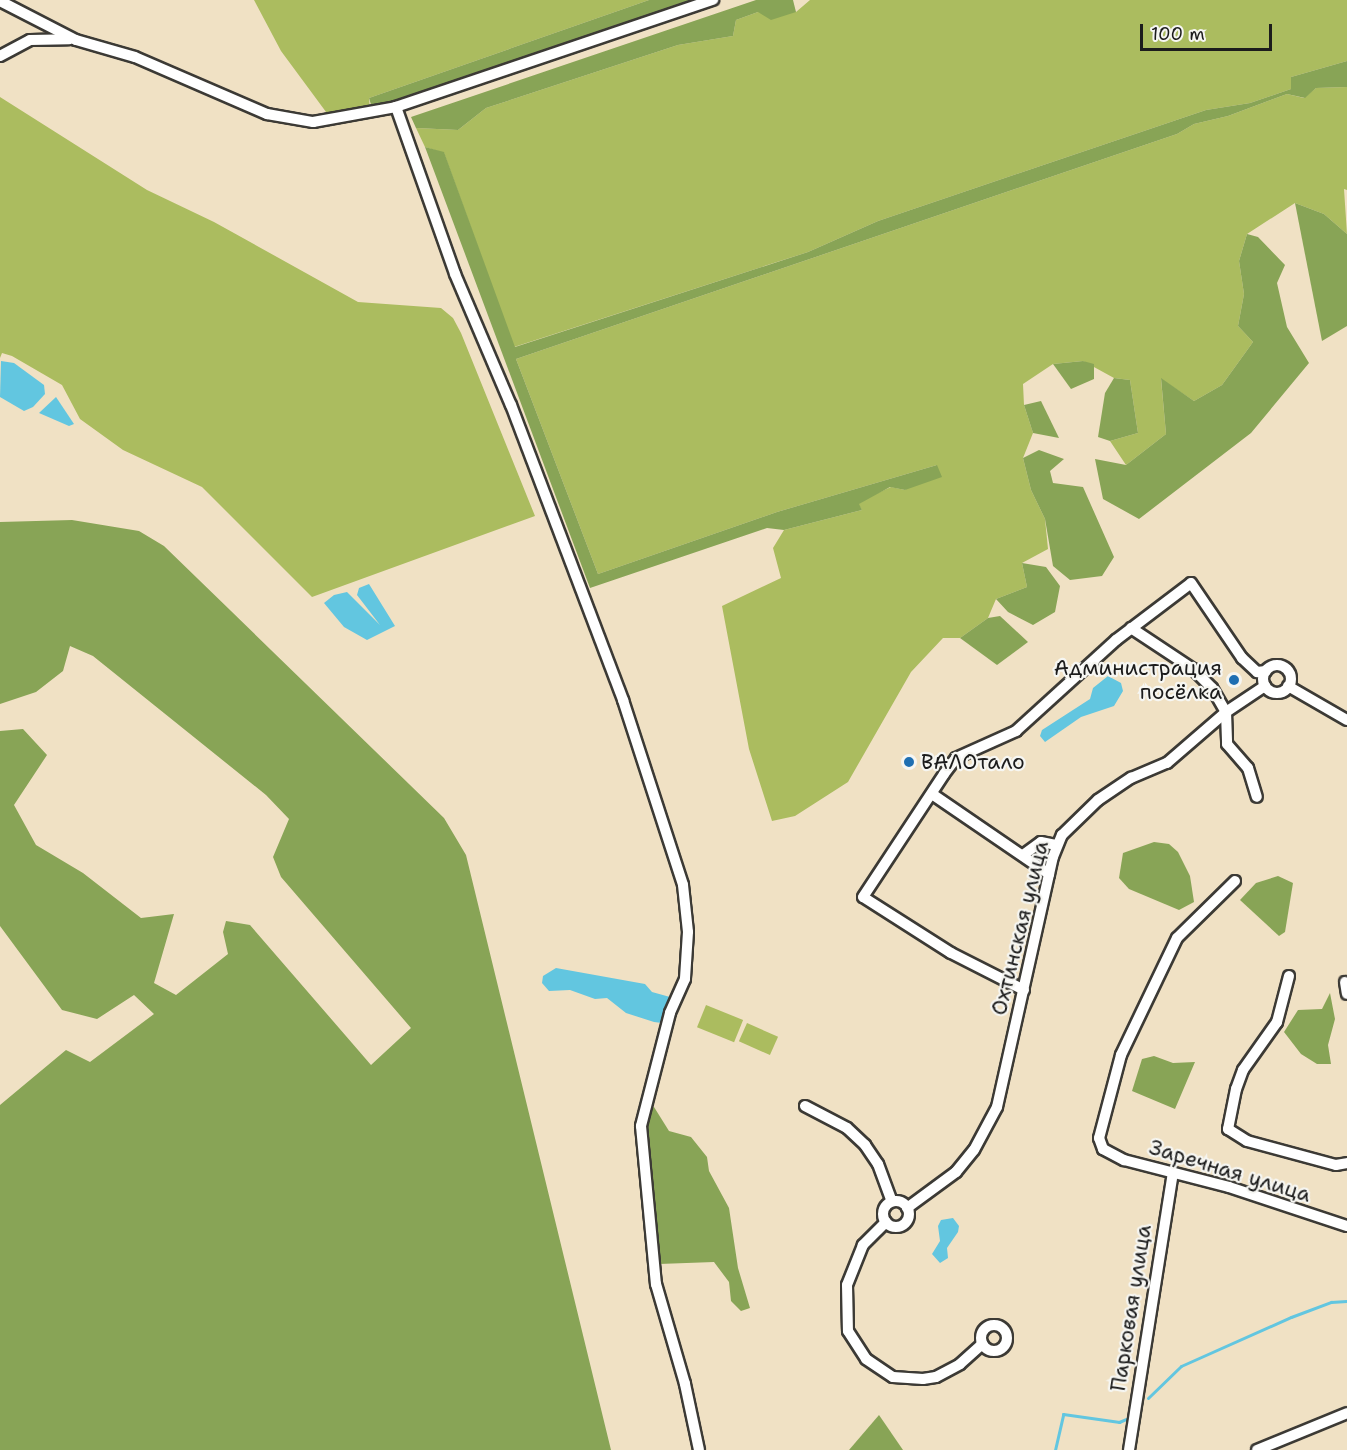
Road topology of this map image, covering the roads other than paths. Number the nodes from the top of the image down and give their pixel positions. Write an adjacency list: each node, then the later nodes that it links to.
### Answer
1 (714, 0): 5 (street)
2 (0, 1): 3 (street)
3 (76, 40): 4 (street); 5 (street)
4 (0, 56)
5 (396, 107): 31 (street)
6 (1131, 628): 7 (street); 10 (street); 12 (street)
7 (1266, 671): 8 (street); 9 (street)
8 (1265, 686): 9 (street); 10 (street, Охтинская улица)
9 (1288, 686): 11 (street)
10 (1226, 712): 13 (street); 14 (street, Охтинская улица)
11 (1347, 720)
12 (932, 794): 15 (street); 20 (street)
13 (1257, 797)
14 (1056, 845): 15 (street); 16 (street, Охтинская улица)
15 (1023, 855): 16 (street)
16 (1050, 874): 20 (street, Охтинская улица)
17 (1235, 881): 24 (street, Заречная улица)
18 (1289, 976): 23 (street)
19 (1345, 982): 21 (street)
20 (1024, 990): 26 (street, Охтинская улица)
21 (1347, 994)
22 (805, 1106): 25 (street)
23 (1347, 1163)
24 (1173, 1172): 28 (street, Заречная улица); 32 (street, Парковая улица)
25 (892, 1202): 26 (street); 27 (street, Охтинская улица)
26 (907, 1209): 27 (street, Охтинская улица)
27 (886, 1222): 29 (street, Охтинская улица)
28 (1347, 1226)
29 (982, 1344)
30 (1346, 1417): 33 (street)
31 (699, 1450)
32 (1129, 1450)
33 (1257, 1450)

